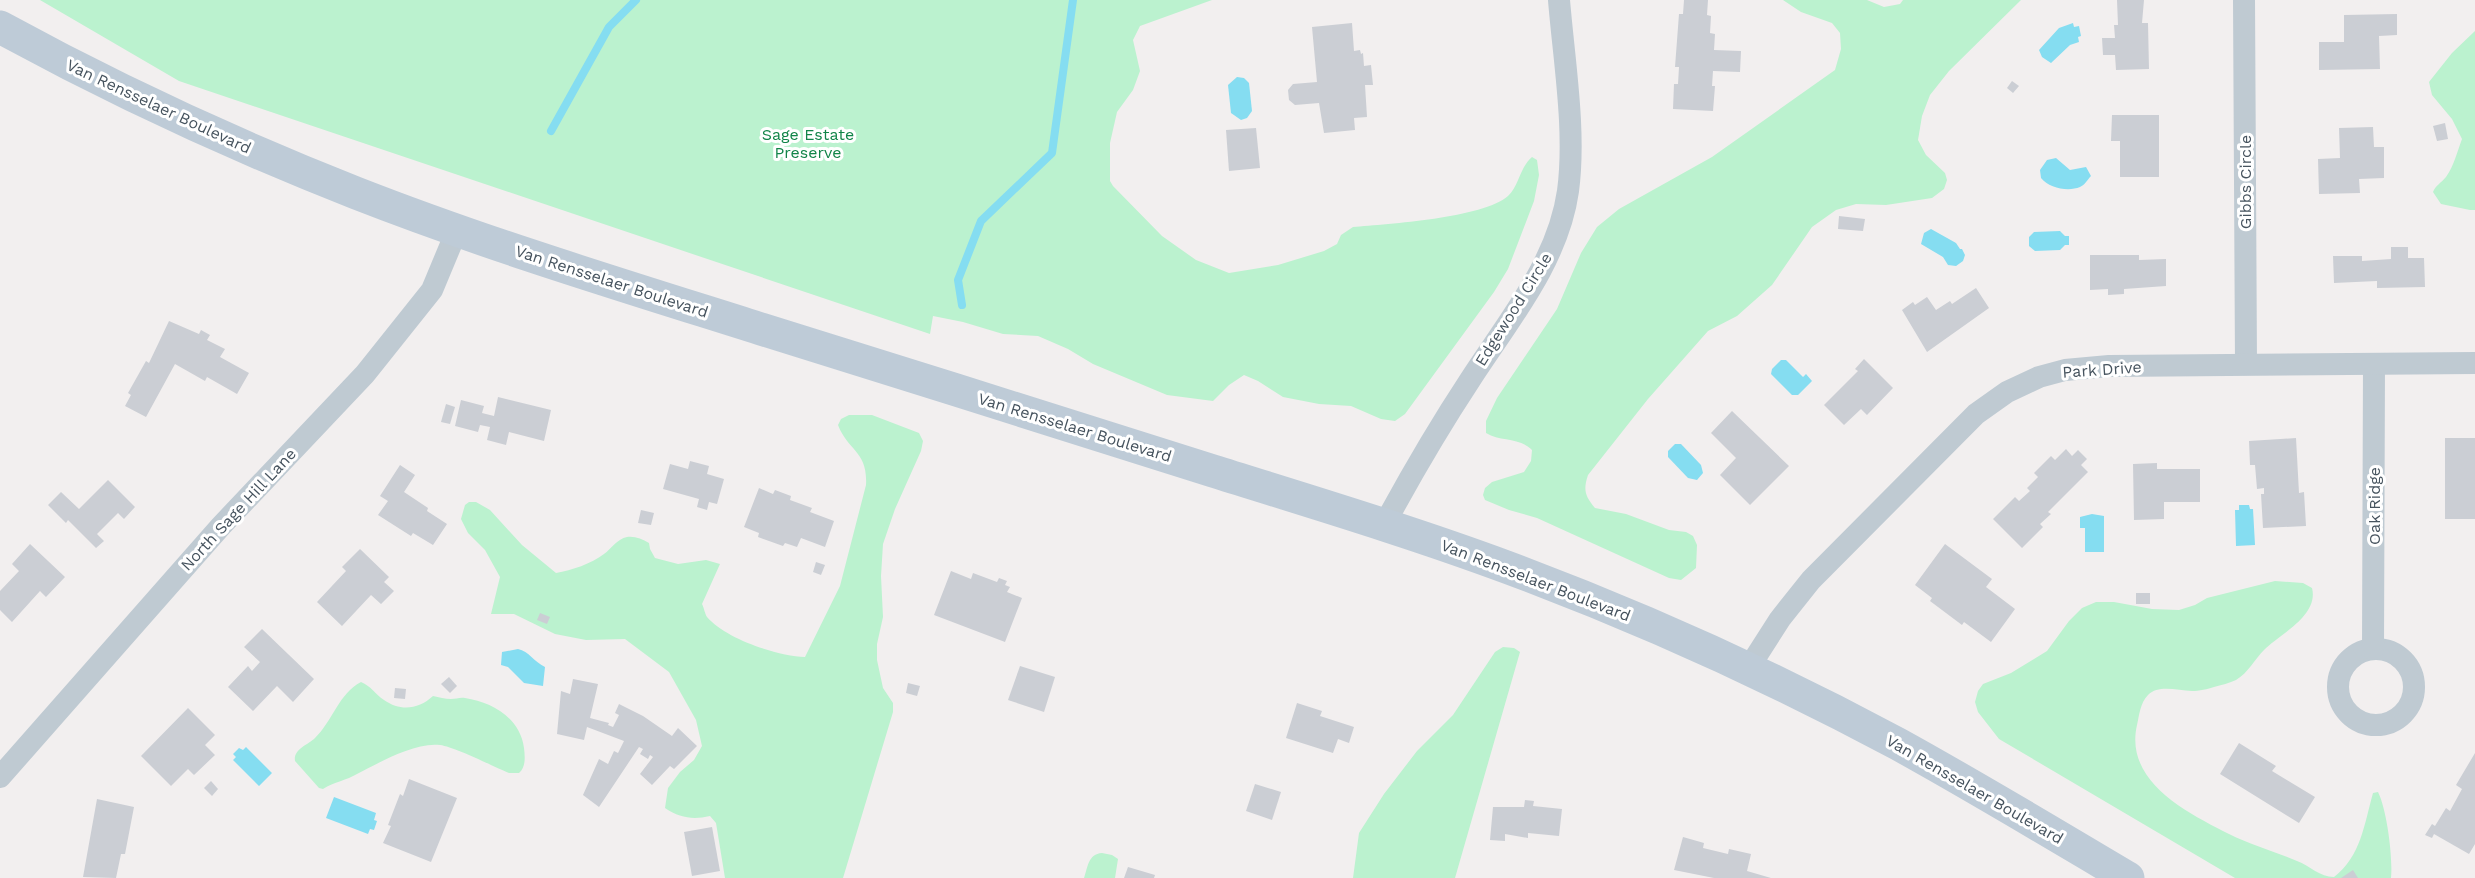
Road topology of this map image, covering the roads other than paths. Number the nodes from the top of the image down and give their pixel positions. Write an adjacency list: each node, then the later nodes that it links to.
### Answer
1 (1559, 0): 8 (street, Edgewood Circle)
2 (2244, 0): 6 (street, Gibbs Circle)
3 (0, 27): 4 (main road, Van Rensselaer Boulevard)
4 (457, 230): 8 (main road, Van Rensselaer Boulevard); 11 (street, North Sage Hill Lane)
5 (2475, 363): 7 (street, Park Drive)
6 (2246, 364): 7 (street, Park Drive); 10 (street, Park Drive)
7 (2374, 364): 9 (street, Oak Ridge)
8 (1384, 525): 10 (main road, Van Rensselaer Boulevard)
9 (2373, 649)
10 (1748, 669): 12 (main road, Van Rensselaer Boulevard)
11 (0, 777)
12 (2128, 878)

